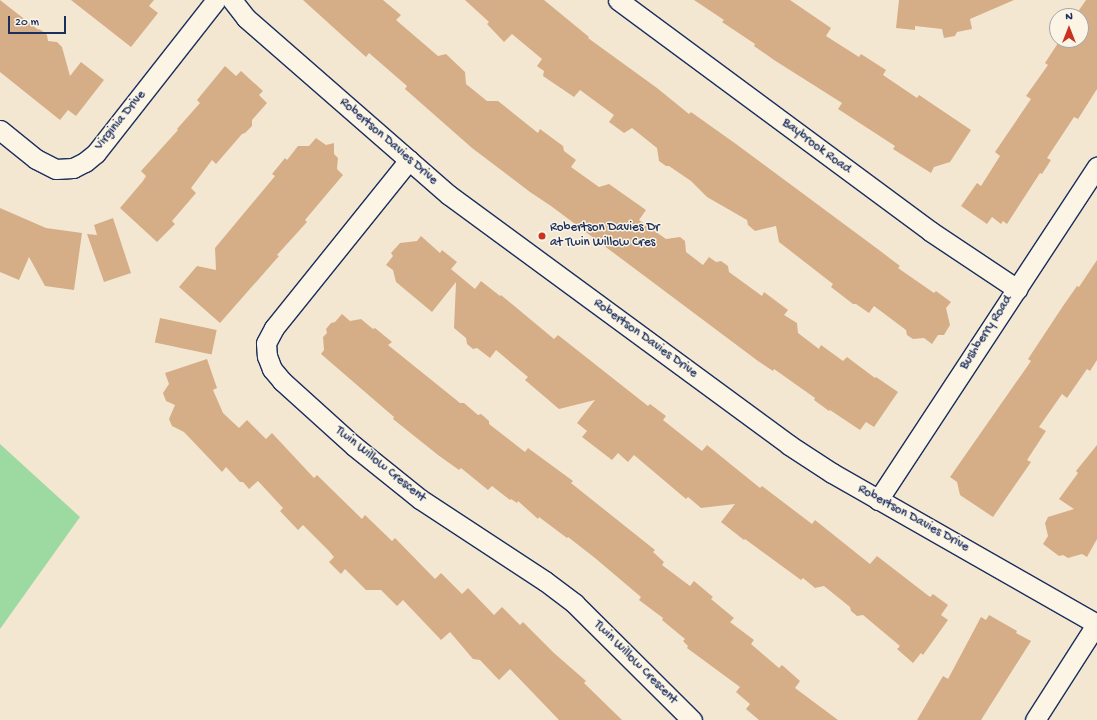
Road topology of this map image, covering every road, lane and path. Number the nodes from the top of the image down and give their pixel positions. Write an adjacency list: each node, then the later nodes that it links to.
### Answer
1 (216, 0): 4 (street, Virginia Drive)
2 (232, 0): 5 (street, Robertson Davies Drive)
3 (618, 0): 7 (street, Baybrook Road)
4 (0, 130)
5 (410, 160): 8 (street, Robertson Davies Drive); 10 (street, Twin Willow Crescent)
6 (1097, 167): 7 (street, Bushberry Road)
7 (1017, 289): 8 (street, Bushberry Road)
8 (878, 500): 9 (street, Robertson Davies Drive)
9 (1097, 624): 11 (street)
10 (692, 720)
11 (1035, 720)

